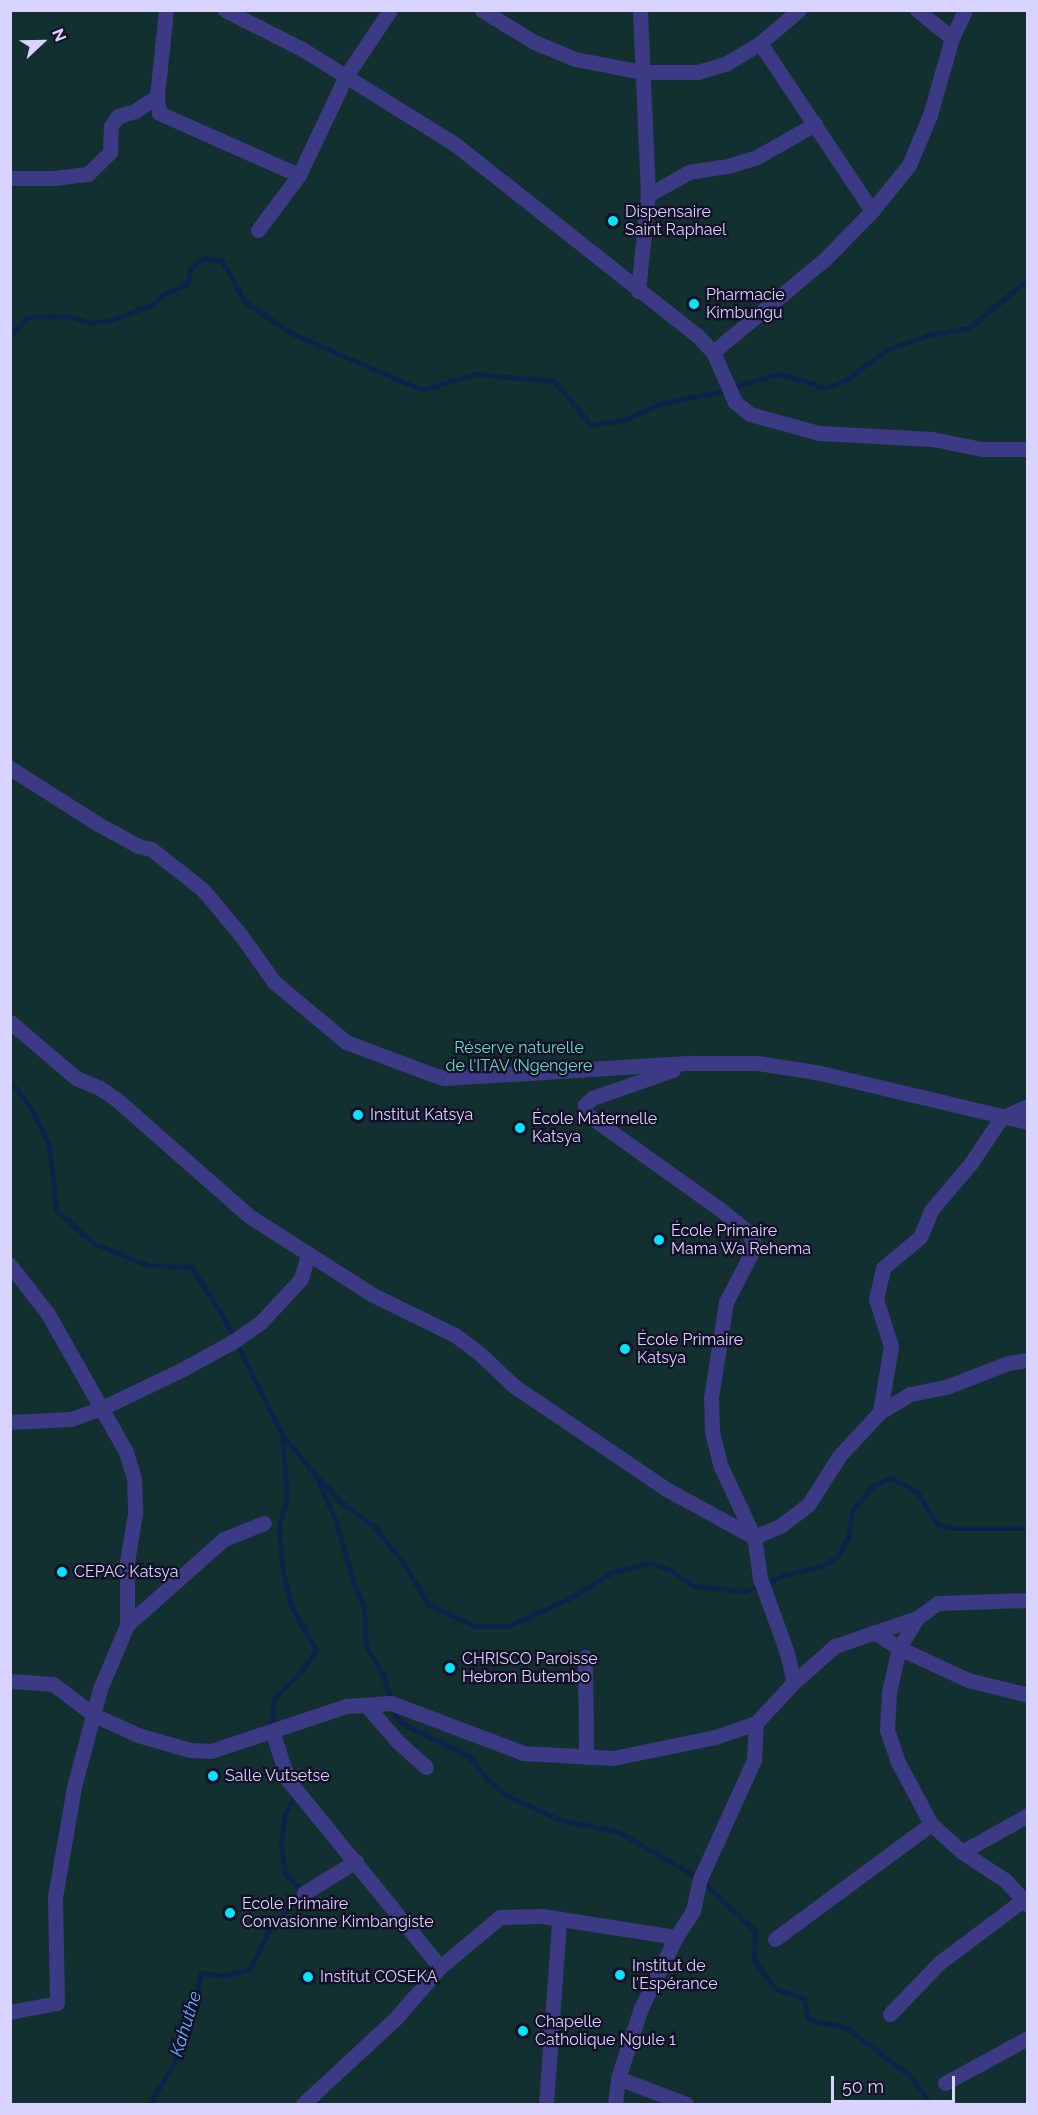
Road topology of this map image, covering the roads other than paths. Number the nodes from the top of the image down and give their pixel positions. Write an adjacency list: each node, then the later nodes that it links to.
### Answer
1 (166, 10): 13 (street)
2 (225, 10): 12 (street)
3 (390, 10): 12 (street)
4 (482, 10): 11 (street)
5 (640, 10): 11 (street)
6 (799, 10): 10 (street)
7 (917, 10): 9 (street)
8 (965, 10): 9 (street)
9 (952, 38): 18 (street)
10 (760, 43): 11 (street); 14 (street)
11 (642, 72): 17 (street)
12 (346, 75): 15 (street); 20 (street)
13 (157, 96): 15 (street); 16 (street)
14 (814, 124): 17 (street); 18 (street)
15 (299, 175): 19 (street)
16 (10, 177)
17 (648, 195): 20 (street)
18 (872, 211): 21 (street)
19 (258, 230)
20 (638, 291): 21 (street)
21 (713, 352): 22 (street)
22 (1028, 448)
23 (10, 768): 25 (street)
24 (10, 1022): 29 (street)
25 (692, 1063): 27 (street); 36 (street)
26 (1028, 1106): 27 (street)
27 (1001, 1118): 28 (street); 33 (street)
28 (1028, 1122)
29 (308, 1254): 32 (street); 36 (street)
30 (13, 1273): 32 (street)
31 (1028, 1360): 33 (street)
32 (102, 1408): 34 (street); 39 (street)
33 (880, 1412): 36 (street)
34 (10, 1422)
35 (264, 1523): 39 (street)
36 (754, 1537): 44 (street)
37 (1028, 1600): 38 (street)
38 (917, 1618): 40 (street); 41 (street)
39 (127, 1625): 47 (street)
40 (874, 1632): 41 (street); 44 (street)
41 (899, 1648): 45 (street); 53 (street)
42 (585, 1657): 50 (street)
43 (10, 1681): 47 (street)
44 (794, 1682): 48 (street)
45 (1028, 1695)
46 (366, 1706): 49 (street); 50 (street); 51 (street)
47 (94, 1715): 49 (street); 62 (street)
48 (756, 1723): 50 (street); 59 (street)
49 (272, 1731): 55 (street)
50 (586, 1758)
51 (426, 1767)
52 (1028, 1815): 54 (street)
53 (931, 1824): 54 (street); 60 (street)
54 (962, 1852): 57 (street)
55 (356, 1862): 56 (street); 61 (street)
56 (304, 1893)
57 (1025, 1902): 63 (street)
58 (560, 1921): 59 (street); 61 (street); 68 (street)
59 (675, 1937): 65 (street)
60 (775, 1939)
61 (440, 1967): 67 (street)
62 (10, 2012)
63 (891, 2014)
64 (1028, 2038): 66 (street)
65 (618, 2078): 69 (street); 70 (street)
66 (945, 2083)
67 (303, 2104)
68 (546, 2104)
69 (615, 2104)
70 (686, 2104)

